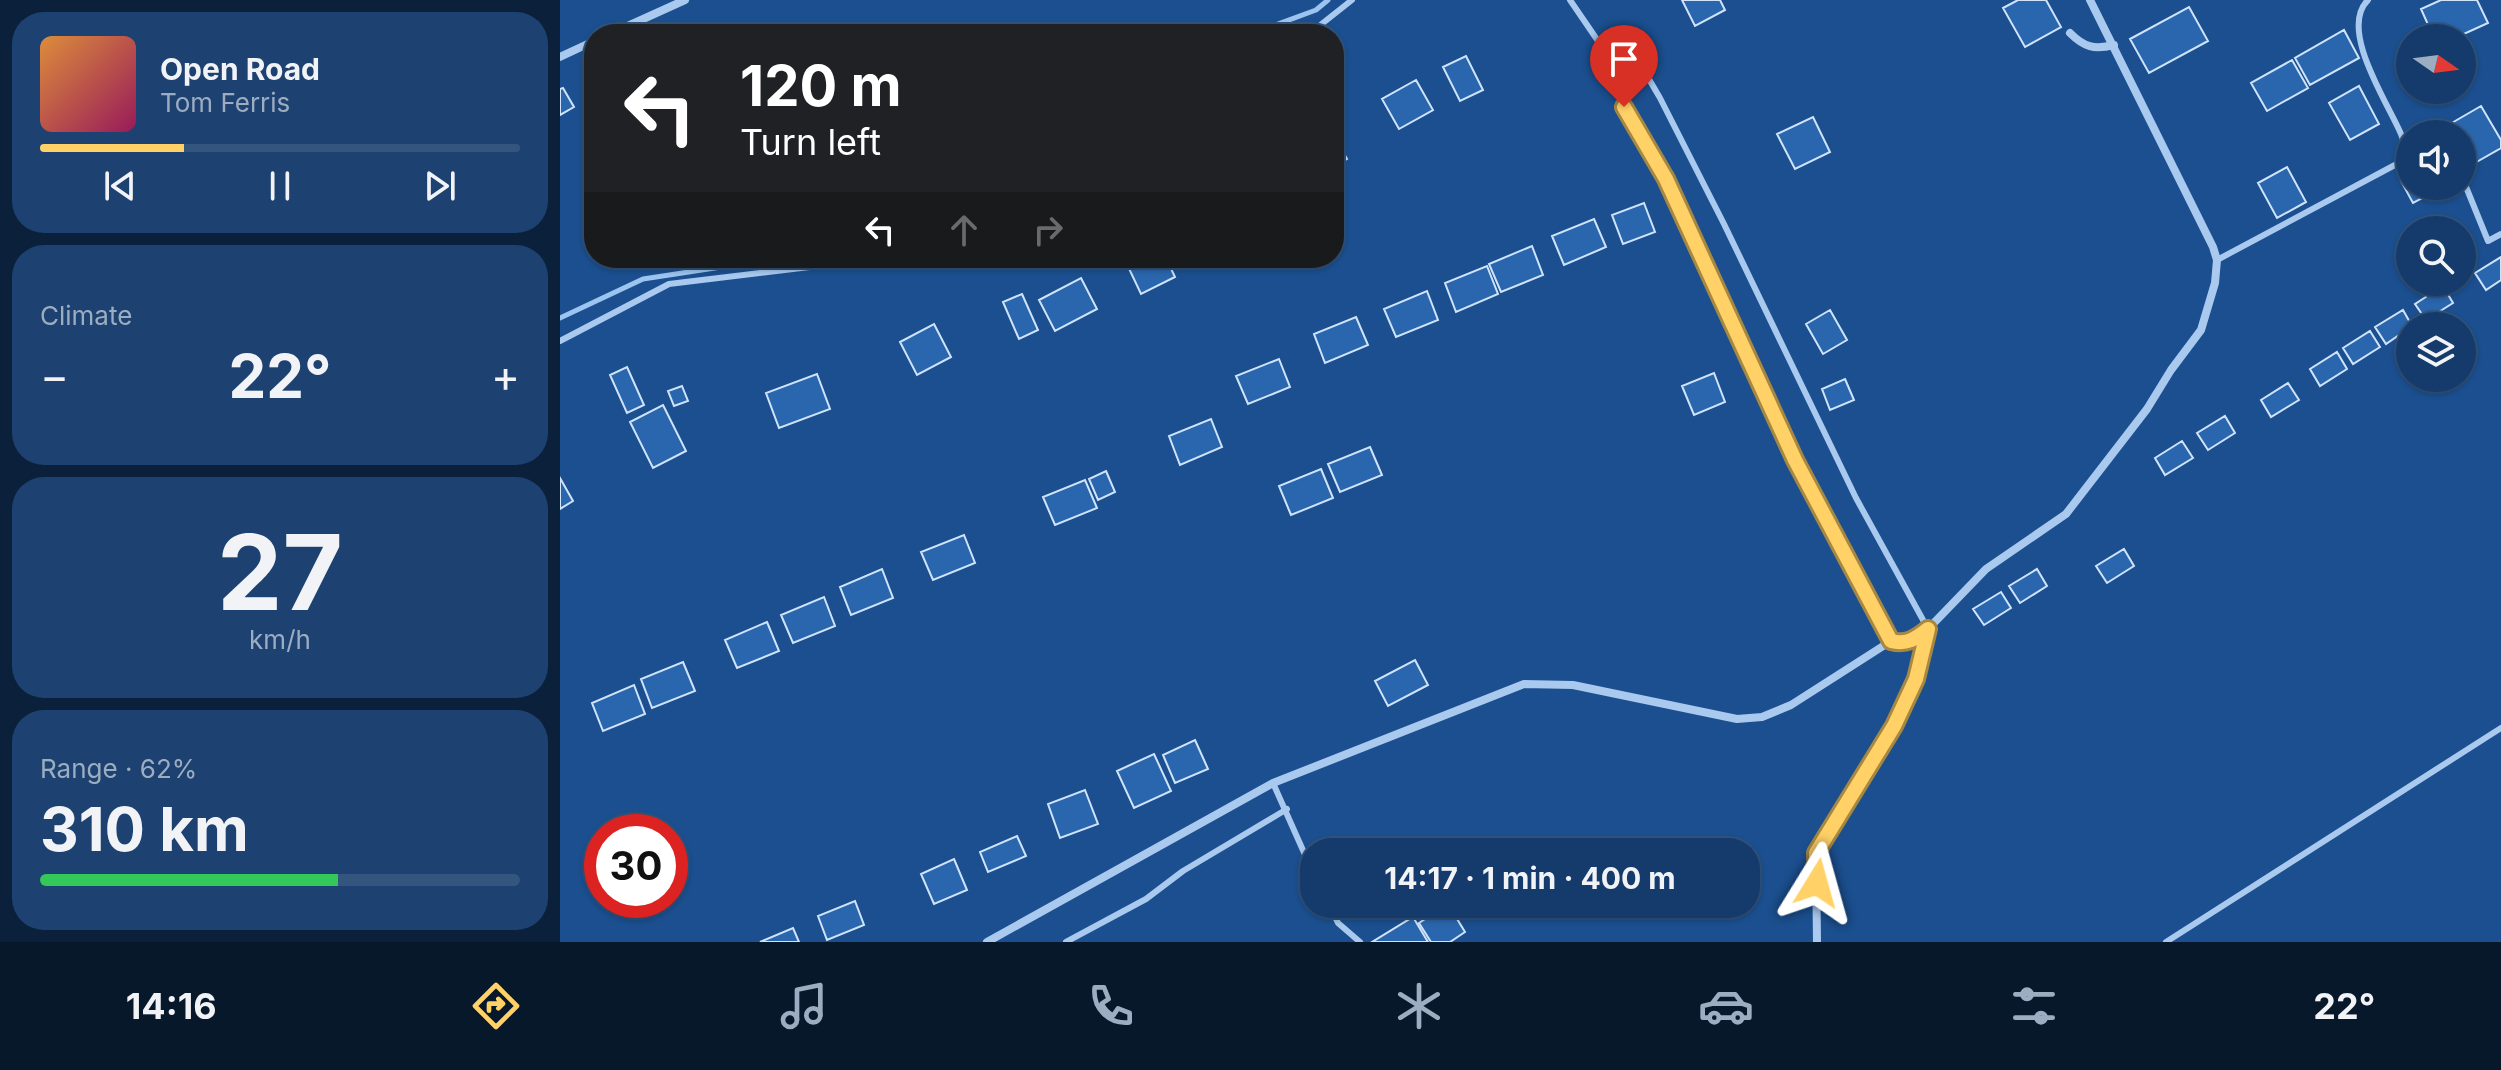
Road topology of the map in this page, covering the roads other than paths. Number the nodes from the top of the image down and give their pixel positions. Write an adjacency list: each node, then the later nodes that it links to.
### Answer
1 (685, 0): 6 (street)
2 (1352, 0): 7 (lane)
3 (1570, 0): 21 (lane)
4 (2090, 0): 10 (street)
5 (2368, 0): 13 (lane)
6 (632, 24)
7 (1322, 24)
8 (1630, 33): 20 (lane)
9 (2070, 33): 10 (street)
10 (2114, 45): 17 (street)
11 (584, 46): 12 (street)
12 (560, 57)
13 (2396, 125)
14 (2396, 165): 17 (lane)
15 (2471, 200): 16 (lane)
16 (2501, 234)
17 (2217, 260): 20 (street)
18 (802, 268): 19 (lane)
19 (560, 341)
20 (1928, 629): 21 (lane); 30 (street)
21 (1891, 641): 23 (street)
22 (2501, 728): 31 (lane)
23 (1273, 783): 24 (lane); 27 (street)
24 (1287, 809): 25 (lane); 28 (lane)
25 (1300, 841)
26 (1336, 918): 29 (lane)
27 (987, 942)
28 (1066, 942)
29 (1360, 942)
30 (1817, 942)
31 (2166, 942)

